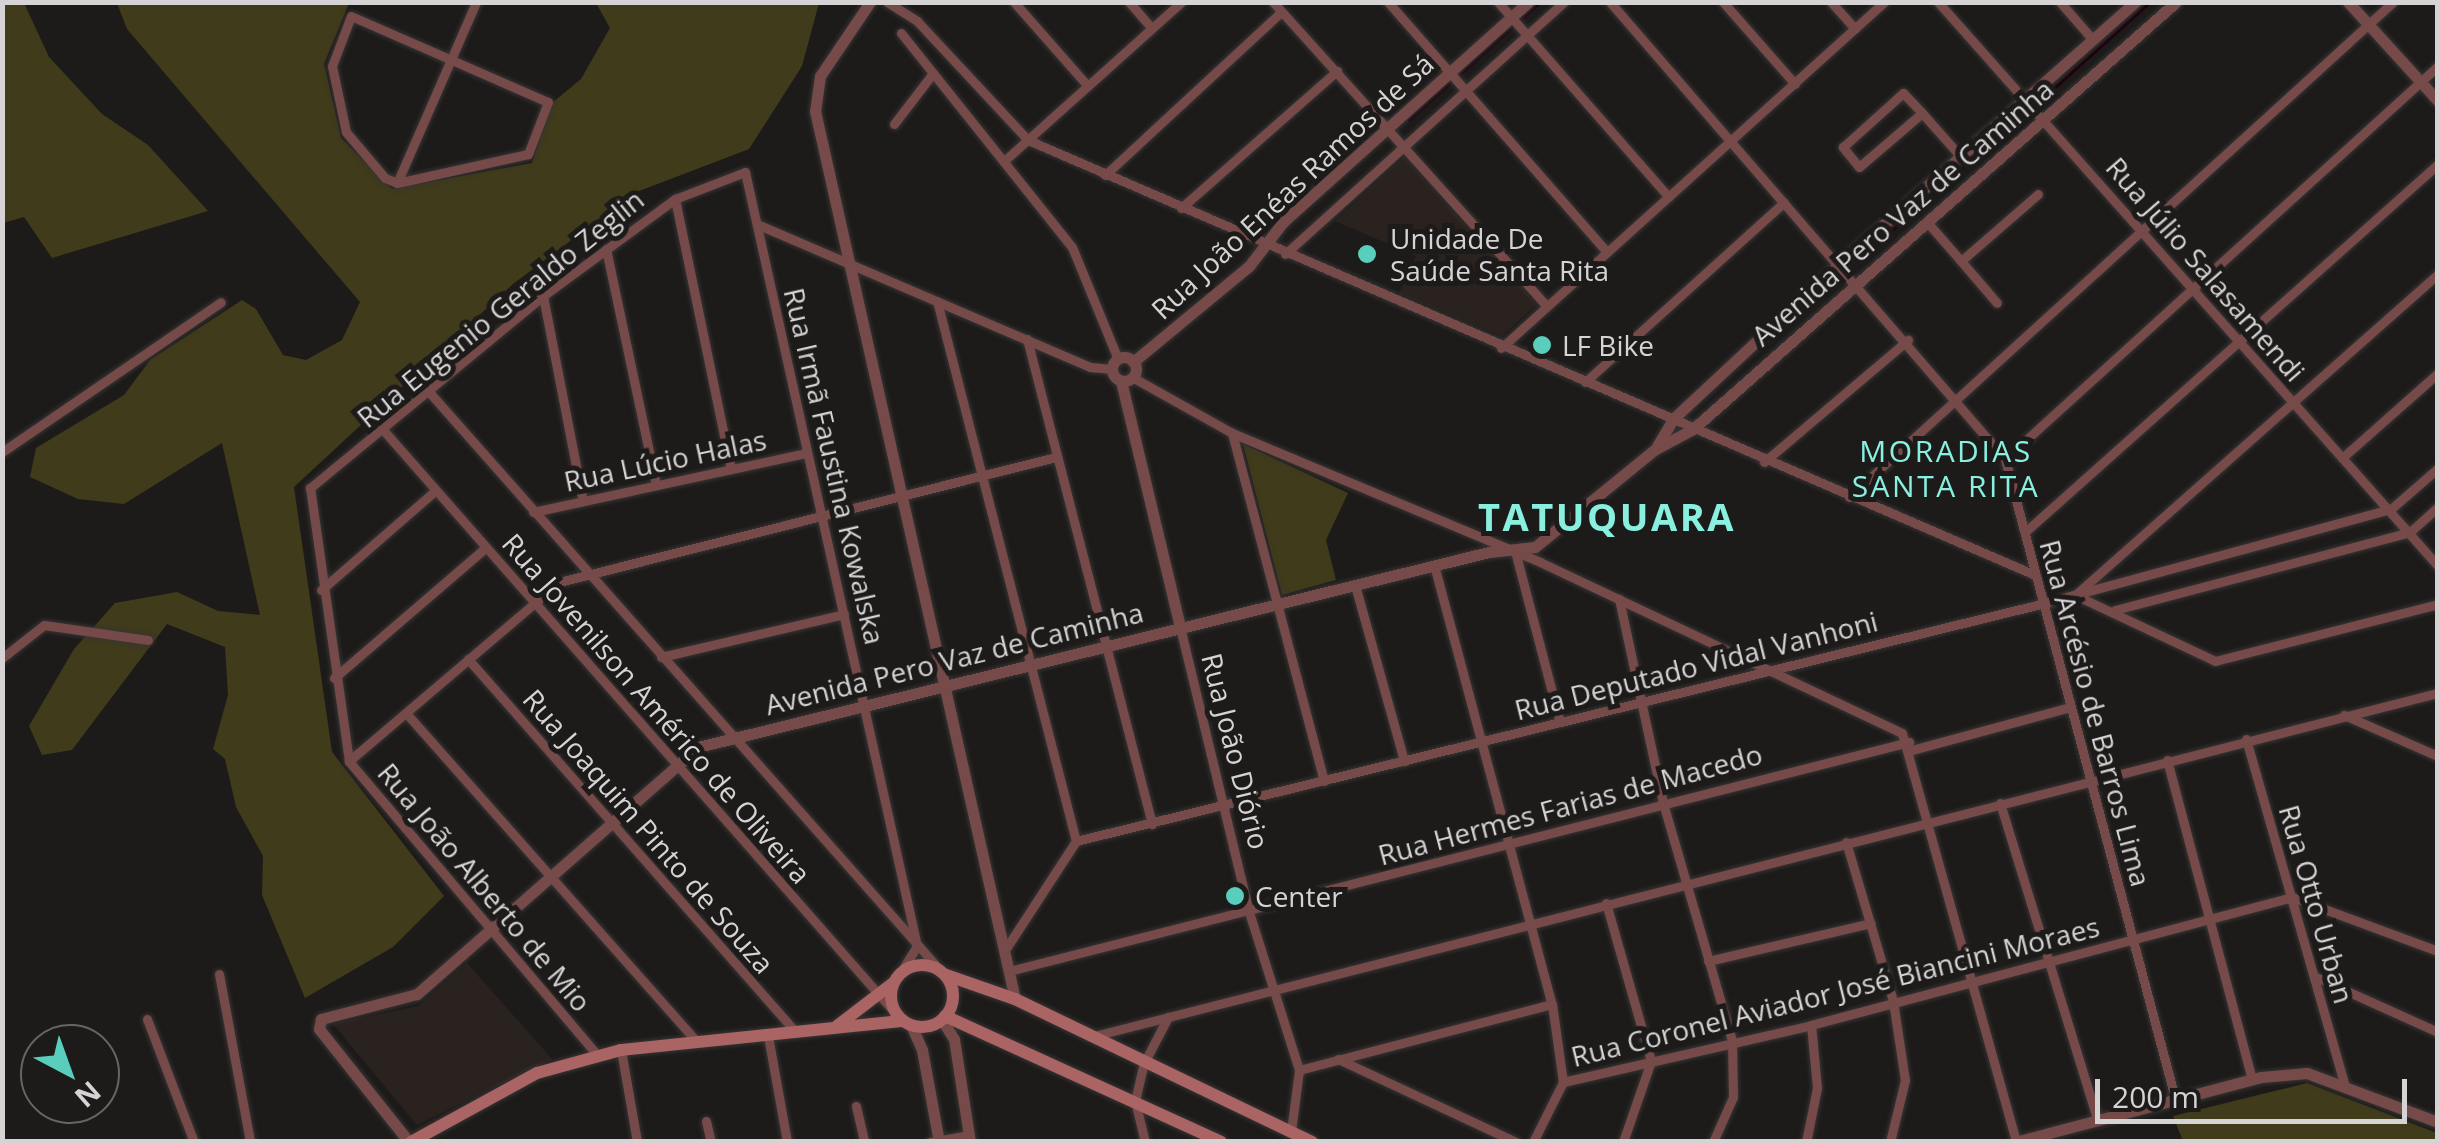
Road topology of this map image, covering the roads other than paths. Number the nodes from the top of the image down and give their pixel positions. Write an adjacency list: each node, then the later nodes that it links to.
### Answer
1 (476, 2): 30 (street)
2 (870, 2): 68 (street)
3 (887, 2): 45 (street)
4 (1014, 2): 37 (street)
5 (1129, 2): 25 (street)
6 (1181, 2): 25 (street)
7 (1273, 2): 22 (street)
8 (1388, 2): 33 (street)
9 (1498, 2): 23 (street)
10 (1528, 2): 23 (street, Rua João Enéas Ramos de Sá)
11 (1564, 2): 28 (street, Rua João Enéas Ramos de Sá)
12 (1610, 2): 46 (street, Rua Arcésio de Barros Lima)
13 (1723, 2): 36 (street)
14 (1831, 2): 26 (street)
15 (1884, 2): 26 (street)
16 (1938, 2): 39 (street, Rua Júlio Salasamendi)
17 (2060, 2): 29 (street)
18 (2135, 2): 29 (street, Avenida Pero Vaz de Caminha)
19 (2176, 2): 42 (street, Avenida Pero Vaz de Caminha)
20 (2348, 2): 24 (street)
21 (2393, 2): 24 (street)
22 (1281, 12): 32 (street); 52 (street)
23 (1512, 19): 28 (street); 33 (street, Rua João Enéas Ramos de Sá)
24 (2368, 24): 35 (street); 61 (street)
25 (1152, 28): 37 (street)
26 (1855, 29): 36 (street)
27 (901, 33): 34 (street)
28 (1525, 33): 38 (street, Rua João Enéas Ramos de Sá); 55 (street)
29 (2093, 40): 39 (street, Avenida Pero Vaz de Caminha)
30 (450, 59): 53 (street); 53 (street); 53 (street)
31 (2438, 66): 35 (street)
32 (1337, 70): 44 (street); 58 (street)
33 (1451, 72): 38 (street); 44 (street, Rua João Enéas Ramos de Sá)
34 (933, 73): 43 (street); 49 (street)
35 (2419, 81): 40 (street); 71 (street)
36 (1796, 84): 46 (street)
37 (1088, 85): 45 (street)
38 (1464, 88): 47 (street, Rua João Enéas Ramos de Sá); 64 (street)
39 (2024, 99): 42 (street, Rua Júlio Salasamendi); 48 (street, Avenida Pero Vaz de Caminha)
40 (2438, 102)
41 (1922, 113): 41 (street); 48 (street)
42 (2044, 120): 59 (street, Avenida Pero Vaz de Caminha); 61 (street, Rua Júlio Salasamendi)
43 (894, 124)
44 (1388, 126): 47 (street); 62 (street, Rua João Enéas Ramos de Sá)
45 (1028, 140): 49 (street); 52 (street)
46 (1732, 141): 55 (street); 57 (street, Rua Arcésio de Barros Lima)
47 (1405, 145): 65 (street, Rua João Enéas Ramos de Sá); 76 (street)
48 (1961, 157): 67 (street, Avenida Pero Vaz de Caminha)
49 (1004, 161): 82 (street)
50 (2438, 164): 79 (street)
51 (745, 172): 56 (street, Rua Eugenio Geraldo Zeglin); 60 (street, Rua Irmã Faustina Kowalska)
52 (1106, 175): 58 (street)
53 (396, 182)
54 (2038, 194): 66 (street)
55 (1670, 198): 64 (street)
56 (675, 199): 63 (street, Rua Eugenio Geraldo Zeglin); 101 (street)
57 (1784, 202): 67 (street, Rua Arcésio de Barros Lima); 85 (street)
58 (1181, 208): 62 (street)
59 (1927, 222): 66 (street); 70 (street, Avenida Pero Vaz de Caminha)
60 (758, 226): 68 (street); 95 (street, Rua Irmã Faustina Kowalska)
61 (2142, 229): 71 (street, Rua Júlio Salasamendi); 87 (street)
62 (1264, 246): 65 (street); 81 (street, Rua João Enéas Ramos de Sá)
63 (606, 249): 72 (street, Rua Eugenio Geraldo Zeglin); 103 (street)
64 (1607, 252): 76 (street)
65 (1286, 254): 80 (street)
66 (1961, 261): 75 (street)
67 (1840, 263): 70 (street, Rua Arcésio de Barros Lima); 89 (street, Avenida Pero Vaz de Caminha)
68 (851, 268): 73 (street); 106 (street)
69 (2438, 274): 88 (street)
70 (1858, 283): 78 (street, Rua Arcésio de Barros Lima); 90 (street, Avenida Pero Vaz de Caminha)
71 (2192, 286): 79 (street, Rua Júlio Salasamendi); 97 (street)
72 (543, 296): 86 (street, Rua Eugenio Geraldo Zeglin); 107 (street)
73 (938, 301): 77 (street); 102 (street)
74 (221, 302): 94 (street)
75 (1997, 303)
76 (1547, 306): 80 (street)
77 (1027, 339): 82 (street); 96 (street)
78 (1908, 340): 87 (street, Rua Arcésio de Barros Lima); 99 (street)
79 (2240, 344): 88 (street, Rua Júlio Salasamendi); 113 (street)
80 (1502, 348): 85 (street)
81 (1133, 362): 82 (street); 84 (street)
82 (1115, 364): 84 (street)
83 (2438, 374): 98 (street)
84 (1127, 379): 92 (street); 133 (street, Rua João Diório)
85 (1585, 382): 89 (street)
86 (430, 393): 91 (street, Rua Eugenio Geraldo Zeglin); 111 (street, Rua Jovenilson Américo de Oliveira)
87 (1959, 398): 97 (street, Rua Arcésio de Barros Lima); 105 (street)
88 (2292, 402): 98 (street, Rua Júlio Salasamendi); 124 (street)
89 (1674, 418): 90 (street); 93 (street, Avenida Pero Vaz de Caminha)
90 (1693, 429): 93 (street, Avenida Pero Vaz de Caminha); 99 (street)
91 (385, 432): 104 (street, Rua Jovenilson Américo de Oliveira); 108 (street, Rua Eugenio Geraldo Zeglin)
92 (1232, 433): 116 (street); 126 (street)
93 (1654, 450): 116 (street, Avenida Pero Vaz de Caminha)
94 (2, 452)
95 (807, 452): 101 (street, Rua Lúcio Halas); 112 (street, Rua Irmã Faustina Kowalska)
96 (1052, 458): 102 (street); 135 (street)
97 (2005, 458): 113 (street, Rua Arcésio de Barros Lima)
98 (2342, 458): 110 (street, Rua Júlio Salasamendi)
99 (1764, 462): 105 (street)
100 (2438, 468): 110 (street, Rua Deputado Vidal Vanhoni)
101 (731, 469): 103 (street, Rua Lúcio Halas)
102 (982, 477): 106 (street); 140 (street)
103 (656, 485): 107 (street, Rua Lúcio Halas)
104 (435, 491): 115 (street, Rua Jovenilson Américo de Oliveira); 123 (street)
105 (1849, 496): 120 (street)
106 (903, 498): 112 (street); 142 (street)
107 (583, 501): 111 (street, Rua Lúcio Halas)
108 (308, 506): 123 (street, Rua João Alberto de Mio)
109 (2438, 507): 114 (street)
110 (2391, 509): 114 (street, Rua Júlio Salasamendi); 122 (street, Rua Deputado Vidal Vanhoni)
111 (533, 512): 119 (street, Rua Jovenilson Américo de Oliveira)
112 (821, 518): 119 (street); 132 (street, Rua Irmã Faustina Kowalska)
113 (2025, 532): 120 (street, Rua Arcésio de Barros Lima)
114 (2410, 532): 118 (street, Rua Júlio Salasamendi); 131 (street)
115 (485, 548): 127 (street, Rua Jovenilson Américo de Oliveira); 141 (street)
116 (1514, 551): 117 (street, Avenida Pero Vaz de Caminha); 125 (street); 149 (street)
117 (1434, 566): 121 (street, Avenida Pero Vaz de Caminha); 152 (street)
118 (2438, 566)
119 (588, 575): 127 (street); 136 (street, Rua Jovenilson Américo de Oliveira)
120 (2035, 575): 128 (street, Rua Arcésio de Barros Lima)
121 (1355, 584): 126 (street, Avenida Pero Vaz de Caminha); 157 (street)
122 (2100, 587): 124 (street, Rua Deputado Vidal Vanhoni); 130 (street)
123 (320, 590): 141 (street, Rua João Alberto de Mio)
124 (2075, 595): 128 (street, Rua Deputado Vidal Vanhoni); 130 (street)
125 (1619, 599): 139 (street); 144 (street)
126 (1278, 603): 133 (street, Avenida Pero Vaz de Caminha); 160 (street)
127 (533, 604): 138 (street); 158 (street, Rua Jovenilson Américo de Oliveira)
128 (2042, 604): 139 (street, Rua Deputado Vidal Vanhoni); 146 (street, Rua Arcésio de Barros Lima)
129 (2438, 604): 131 (street)
130 (2101, 606): 131 (street)
131 (2115, 610)
132 (844, 614): 136 (street); 145 (street, Rua Irmã Faustina Kowalska)
133 (1180, 628): 135 (street, Avenida Pero Vaz de Caminha); 163 (street, Rua João Diório)
134 (148, 640): 137 (street)
135 (1104, 647): 140 (street, Avenida Pero Vaz de Caminha); 166 (street)
136 (661, 657): 150 (street, Rua Jovenilson Américo de Oliveira)
137 (2, 658)
138 (468, 660): 147 (street); 164 (street, Rua Joaquim Pinto de Souza)
139 (1771, 666): 144 (street, Rua Deputado Vidal Vanhoni); 153 (street)
140 (1030, 667): 142 (street, Avenida Pero Vaz de Caminha); 167 (street)
141 (334, 678): 156 (street, Rua João Alberto de Mio)
142 (945, 687): 145 (street, Avenida Pero Vaz de Caminha); 181 (street)
143 (2438, 693): 148 (street)
144 (1638, 702): 149 (street, Rua Deputado Vidal Vanhoni); 161 (street)
145 (866, 706): 150 (street, Avenida Pero Vaz de Caminha); 180 (street, Rua Irmã Faustina Kowalska)
146 (2068, 708): 153 (street, Rua Hermes Farias de Macedo); 159 (street, Rua Arcésio de Barros Lima)
147 (406, 713): 156 (street); 170 (street)
148 (2342, 714): 151 (street); 154 (street)
149 (1560, 722): 152 (street, Rua Deputado Vidal Vanhoni)
150 (732, 739): 158 (street, Avenida Pero Vaz de Caminha); 180 (street, Rua Jovenilson Américo de Oliveira)
151 (2246, 739): 155 (street); 172 (street, Rua Otto Urban)
152 (1481, 742): 157 (street, Rua Deputado Vidal Vanhoni); 169 (street)
153 (1911, 746): 161 (street, Rua Hermes Farias de Macedo); 165 (street)
154 (2438, 756)
155 (2167, 760): 159 (street); 175 (street)
156 (349, 761): 178 (street, Rua João Alberto de Mio)
157 (1404, 761): 160 (street, Rua Deputado Vidal Vanhoni)
158 (674, 768): 164 (street, Avenida Pero Vaz de Caminha); 192 (street, Rua Jovenilson Américo de Oliveira)
159 (2087, 780): 162 (street); 179 (street, Rua Arcésio de Barros Lima)
160 (1324, 781): 163 (street, Rua Deputado Vidal Vanhoni)
161 (1664, 803): 169 (street, Rua Hermes Farias de Macedo); 171 (street)
162 (2000, 803): 165 (street); 183 (street)
163 (1227, 806): 166 (street, Rua Deputado Vidal Vanhoni); 174 (street, Rua João Diório)
164 (613, 820): 170 (street, Avenida Pero Vaz de Caminha); 203 (street, Rua Joaquim Pinto de Souza)
165 (1926, 822): 168 (street); 190 (street)
166 (1152, 824): 167 (street, Rua Deputado Vidal Vanhoni)
167 (1076, 840): 181 (street)
168 (1846, 842): 171 (street); 176 (street)
169 (1507, 847): 174 (street, Rua Hermes Farias de Macedo); 177 (street)
170 (548, 876): 178 (street, Avenida Pero Vaz de Caminha); 209 (street)
171 (1686, 884): 173 (street); 184 (street)
172 (2292, 897): 175 (street, Rua Coronel Aviador José Biancini Moraes); 182 (street); 188 (street, Rua Otto Urban)
173 (1606, 903): 177 (street); 213 (street)
174 (1248, 910): 185 (street, Rua Hermes Farias de Macedo); 191 (street, Rua João Diório)
175 (2212, 919): 179 (street, Rua Coronel Aviador José Biancini Moraes); 216 (street)
176 (1871, 923): 184 (street); 194 (street)
177 (1527, 924): 191 (street); 195 (street)
178 (488, 928): 211 (street, Rua João Alberto de Mio); 231 (street, Avenida Pero Vaz de Caminha)
179 (2134, 941): 183 (street, Rua Coronel Aviador José Biancini Moraes); 219 (street, Rua Arcésio de Barros Lima)
180 (917, 946): 186 (street, Rua Jovenilson Américo de Oliveira); 189 (street)
181 (1005, 950): 185 (street)
182 (2438, 951)
183 (2051, 959): 190 (street, Rua Coronel Aviador José Biancini Moraes); 222 (street)
184 (1708, 962): 208 (street)
185 (1009, 971): 193 (street)
186 (942, 972): 189 (main road); 193 (main road, Rua Jovenilson Américo de Oliveira); 197 (main road)
187 (219, 974): 230 (street)
188 (2316, 977): 204 (street); 218 (street, Rua Otto Urban)
189 (897, 978): 192 (main road); 199 (main road)
190 (1972, 979): 194 (street, Rua Coronel Aviador José Biancini Moraes); 228 (street)
191 (1274, 992): 196 (street); 215 (street, Rua João Diório)
192 (877, 998): 199 (street, Rua Jovenilson Américo de Oliveira); 202 (main road)
193 (1015, 999): 206 (main road, Rua Jovenilson Américo de Oliveira)
194 (1893, 1001): 200 (street, Rua Coronel Aviador José Biancini Moraes); 244 (street)
195 (1552, 1004): 212 (street); 217 (street)
196 (1168, 1017): 206 (street); 214 (street)
197 (944, 1018): 199 (main road); 201 (main road); 207 (street)
198 (146, 1019): 229 (street)
199 (903, 1020): 202 (main road); 227 (street)
200 (1811, 1024): 208 (street, Rua Coronel Aviador José Biancini Moraes); 243 (street)
201 (969, 1027): 207 (main road); 220 (main road)
202 (830, 1030): 203 (main road)
203 (796, 1032): 205 (main road)
204 (2438, 1032)
205 (768, 1036): 209 (main road); 234 (street)
206 (1091, 1037): 214 (main road, Rua Jovenilson Américo de Oliveira)
207 (954, 1039): 226 (street)
208 (1732, 1040): 213 (street, Rua Coronel Aviador José Biancini Moraes); 242 (street)
209 (698, 1042): 210 (main road)
210 (621, 1050): 211 (main road); 232 (street)
211 (598, 1056): 231 (main road)
212 (1338, 1059): 215 (street); 239 (street)
213 (1651, 1061): 217 (street, Rua Coronel Aviador José Biancini Moraes); 241 (street)
214 (1144, 1063): 220 (street); 225 (main road, Rua Jovenilson Américo de Oliveira)
215 (1299, 1070): 225 (street, Rua João Diório)
216 (2252, 1080): 218 (street); 219 (street)
217 (1563, 1082): 240 (street)
218 (2344, 1082): 224 (street)
219 (2175, 1098): 222 (street)
220 (1135, 1101): 236 (street); 237 (main road)
221 (856, 1106): 235 (street)
222 (2097, 1119): 228 (street)
223 (706, 1122): 233 (street)
224 (2438, 1122)
225 (1291, 1132): 238 (main road, Rua Jovenilson Américo de Oliveira)
226 (970, 1138): 227 (street)
227 (936, 1141)
228 (2015, 1141)
229 (194, 1142)
230 (250, 1142)
231 (410, 1142)
232 (636, 1142)
233 (711, 1142)
234 (787, 1142)
235 (864, 1142)
236 (1145, 1142)
237 (1221, 1142)
238 (1312, 1142)
239 (1516, 1142)
240 (1533, 1142)
241 (1623, 1142)
242 (1713, 1142)
243 (1806, 1142)
244 (1890, 1142)

